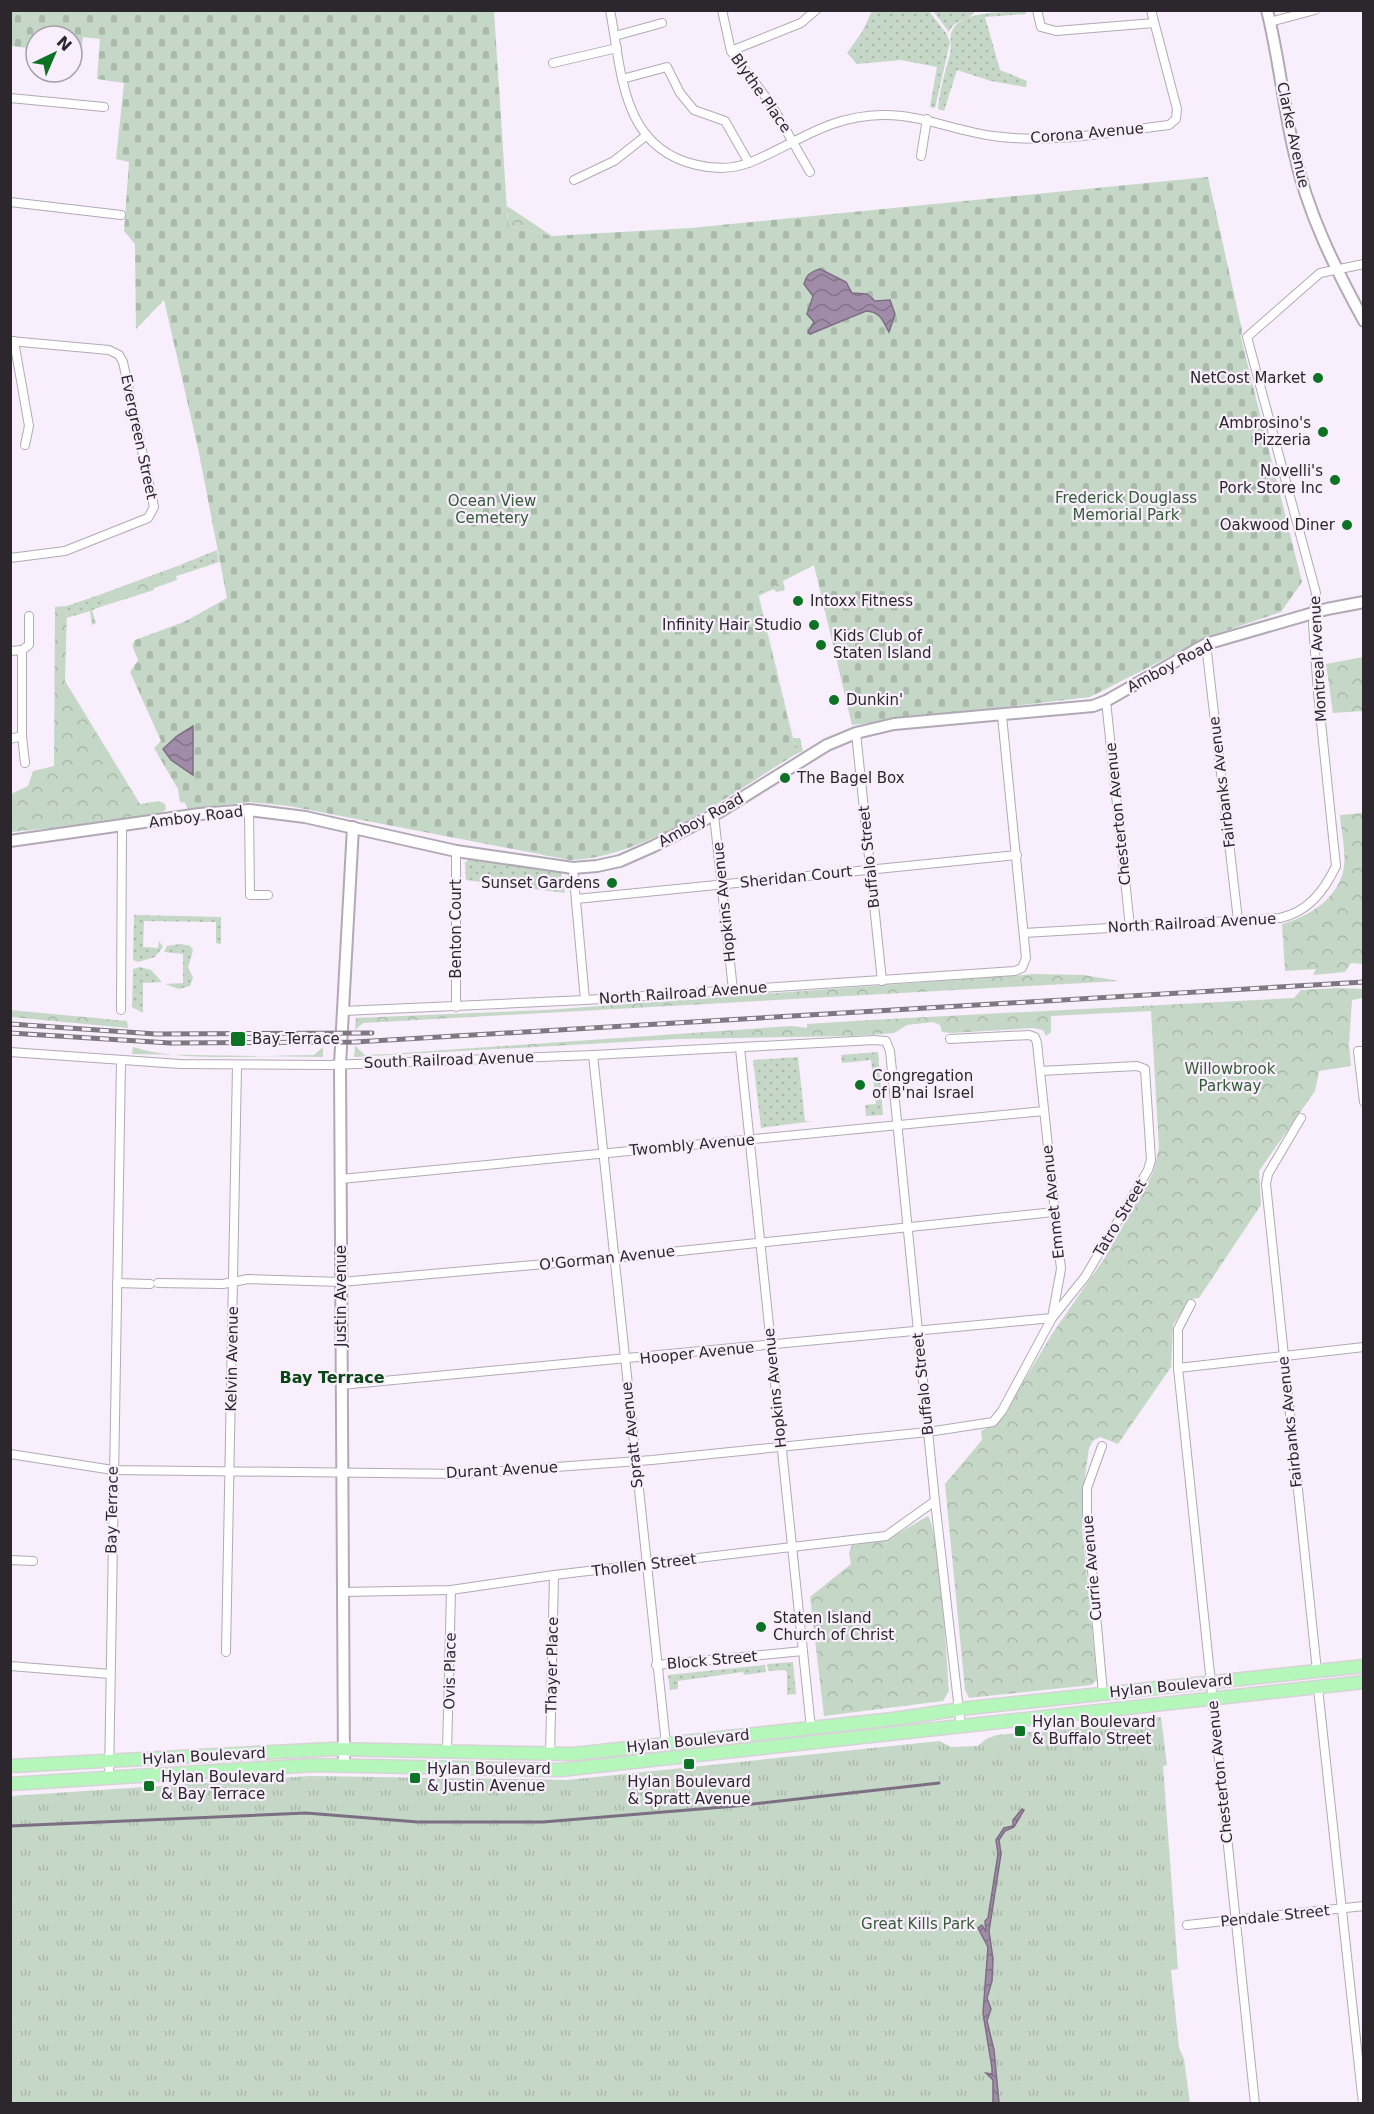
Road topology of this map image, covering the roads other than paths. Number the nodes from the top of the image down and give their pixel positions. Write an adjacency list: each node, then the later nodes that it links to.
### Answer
1 (610, 10): 10 (street, Corona Avenue)
2 (722, 10): 12 (street, Blythe Place)
3 (816, 10): 12 (street)
4 (1037, 10): 9 (street)
5 (1151, 10): 9 (street)
6 (1315, 10): 7 (street)
7 (1269, 16): 27 (main road, Clarke Avenue)
8 (662, 22): 10 (street)
9 (1154, 23): 17 (street, Corona Avenue)
10 (615, 36): 11 (street, Corona Avenue)
11 (617, 48): 13 (street); 14 (street, Corona Avenue)
12 (731, 51): 19 (street, Blythe Place)
13 (553, 63)
14 (622, 79): 18 (street, Corona Avenue); 21 (street)
15 (10, 98): 16 (street)
16 (104, 106)
17 (927, 119): 19 (street, Corona Avenue); 20 (street)
18 (647, 135): 21 (street, Corona Avenue); 23 (street)
19 (793, 140): 21 (street, Corona Avenue); 22 (street, Blythe Place)
20 (921, 156)
21 (749, 163)
22 (810, 172)
23 (574, 180)
24 (10, 202): 25 (street)
25 (121, 215)
26 (1364, 264): 27 (street)
27 (1335, 270): 28 (main road, Clarke Avenue); 33 (street, Montreal Avenue)
28 (1364, 321)
29 (12, 341): 30 (street); 31 (street, Evergreen Street)
30 (25, 445)
31 (10, 558)
32 (1364, 602): 33 (main road, Amboy Road)
33 (1314, 612): 35 (main road, Amboy Road); 51 (street, Montreal Avenue)
34 (29, 615): 36 (street)
35 (1206, 644): 38 (main road, Amboy Road); 57 (street, Fairbanks Avenue)
36 (22, 650): 37 (street); 41 (street)
37 (10, 651)
38 (1106, 701): 39 (main road, Amboy Road); 58 (street, Chesterton Avenue)
39 (1002, 716): 40 (main road, Amboy Road); 50 (street)
40 (856, 733): 45 (main road, Amboy Road); 53 (street, Buffalo Street)
41 (22, 736): 42 (street); 43 (street)
42 (10, 739)
43 (25, 763)
44 (249, 810): 46 (main road, Amboy Road); 47 (main road, Amboy Road); 55 (street)
45 (714, 815): 52 (main road, Amboy Road); 54 (street, Hopkins Avenue)
46 (122, 827): 48 (main road, Amboy Road); 64 (street)
47 (353, 827): 49 (main road, Amboy Road); 65 (main road, Justin Avenue)
48 (10, 841)
49 (456, 850): 52 (main road, Amboy Road); 63 (street, Benton Court)
50 (1017, 855): 53 (street, Sheridan Court); 59 (street)
51 (1336, 866): 57 (street, North Railroad Avenue)
52 (573, 868): 56 (street)
53 (870, 870): 54 (street, Sheridan Court); 60 (street, Buffalo Street)
54 (723, 885): 56 (street, Sheridan Court); 61 (street, Hopkins Avenue)
55 (268, 895)
56 (576, 899): 62 (street)
57 (1238, 920): 58 (street, North Railroad Avenue)
58 (1130, 927): 59 (street, North Railroad Avenue)
59 (1024, 933): 60 (street, North Railroad Avenue)
60 (882, 981): 61 (street, North Railroad Avenue)
61 (733, 990): 62 (street, North Railroad Avenue)
62 (585, 1000): 63 (street, North Railroad Avenue)
63 (456, 1007): 65 (street, North Railroad Avenue)
64 (121, 1010)
65 (343, 1011): 73 (main road, Justin Avenue)
66 (950, 1039): 75 (street, Emmet Avenue)
67 (886, 1041): 68 (street, South Railroad Avenue); 79 (street, Buffalo Street)
68 (740, 1048): 71 (street, South Railroad Avenue); 80 (street, Hopkins Avenue)
69 (1361, 1051): 76 (street)
70 (10, 1052): 72 (street, South Railroad Avenue)
71 (593, 1055): 73 (street, South Railroad Avenue); 81 (street, Spratt Avenue)
72 (121, 1061): 74 (street, South Railroad Avenue); 89 (street, Bay Terrace)
73 (340, 1065): 74 (street, South Railroad Avenue); 82 (main road, Justin Avenue)
74 (237, 1066): 87 (street, Kelvin Avenue)
75 (1040, 1071): 77 (street, Emmet Avenue); 91 (street, Tatro Street)
76 (1364, 1102)
77 (1044, 1111): 79 (street, Twombly Avenue); 83 (street, Emmet Avenue)
78 (1301, 1118): 95 (street, Fairbanks Avenue)
79 (896, 1125): 80 (street, Twombly Avenue); 84 (street, Buffalo Street)
80 (749, 1140): 81 (street, Twombly Avenue); 85 (street, Hopkins Avenue)
81 (603, 1154): 82 (street, Twombly Avenue); 86 (street, Spratt Avenue)
82 (341, 1179): 88 (main road, Justin Avenue)
83 (1054, 1212): 84 (street, O'Gorman Avenue); 91 (street, Emmet Avenue)
84 (907, 1227): 85 (street, O'Gorman Avenue); 92 (street, Buffalo Street)
85 (760, 1242): 86 (street, O'Gorman Avenue); 93 (street, Hopkins Avenue)
86 (614, 1258): 88 (street, O'Gorman Avenue); 96 (street, Spratt Avenue)
87 (233, 1282): 88 (street, O'Gorman Avenue); 89 (street, O'Gorman Avenue); 106 (street, Kelvin Avenue)
88 (341, 1282): 98 (main road, Justin Avenue)
89 (117, 1283): 105 (street, Bay Terrace)
90 (1191, 1304): 97 (street)
91 (1052, 1318): 92 (street, Hooper Avenue); 99 (street, Emmet Avenue)
92 (918, 1330): 93 (street, Hooper Avenue); 100 (street, Buffalo Street)
93 (771, 1345): 96 (street, Hooper Avenue); 102 (street, Hopkins Avenue)
94 (1364, 1347): 95 (street)
95 (1283, 1356): 97 (street); 121 (street, Fairbanks Avenue)
96 (624, 1360): 98 (street, Hooper Avenue); 104 (street, Spratt Avenue)
97 (1178, 1368): 123 (street, Chesterton Avenue)
98 (341, 1385): 107 (main road, Justin Avenue)
99 (993, 1422): 100 (street, Durant Avenue)
100 (928, 1432): 102 (street, Durant Avenue); 108 (street, Buffalo Street)
101 (1102, 1446): 126 (street, Currie Avenue)
102 (782, 1447): 104 (street, Durant Avenue); 109 (street, Hopkins Avenue)
103 (10, 1454): 105 (street, Durant Avenue)
104 (634, 1461): 107 (street, Durant Avenue); 112 (street, Spratt Avenue)
105 (113, 1470): 106 (street, Durant Avenue); 122 (street, Bay Terrace)
106 (230, 1472): 107 (street, Durant Avenue); 117 (street, Kelvin Avenue)
107 (341, 1474): 115 (main road, Justin Avenue)
108 (935, 1501): 109 (street, Thollen Street); 128 (street, Buffalo Street)
109 (793, 1548): 112 (street, Thollen Street); 116 (street, Hopkins Avenue)
110 (10, 1560): 111 (street)
111 (33, 1562)
112 (645, 1564): 113 (street, Thollen Street); 118 (street, Spratt Avenue)
113 (554, 1575): 114 (street, Thollen Street); 134 (street, Thayer Place)
114 (451, 1590): 115 (street, Thollen Street); 133 (street, Ovis Place)
115 (342, 1592): 132 (main road, Justin Avenue)
116 (803, 1651): 118 (street, Block Street); 129 (street, Hopkins Avenue)
117 (226, 1652)
118 (656, 1665): 131 (street, Spratt Avenue)
119 (10, 1666): 122 (street)
120 (1364, 1666): 121 (main road, Hylan Boulevard)
121 (1317, 1671): 123 (main road, Hylan Boulevard)
122 (110, 1674): 135 (street, Bay Terrace)
123 (1211, 1681): 126 (main road, Hylan Boulevard); 127 (street, Chesterton Avenue)
124 (1364, 1682): 125 (main road, Hylan Boulevard)
125 (1318, 1688): 127 (main road, Hylan Boulevard); 141 (street)
126 (1103, 1693): 128 (main road, Hylan Boulevard)
127 (1213, 1700): 130 (main road, Hylan Boulevard); 142 (street, Chesterton Avenue)
128 (959, 1709): 129 (main road, Hylan Boulevard); 130 (street, Buffalo Street)
129 (811, 1728): 131 (main road, Hylan Boulevard)
130 (961, 1728): 136 (main road, Hylan Boulevard)
131 (666, 1744): 134 (main road, Hylan Boulevard)
132 (344, 1749): 133 (main road, Hylan Boulevard); 135 (main road, Hylan Boulevard); 136 (main road, Justin Avenue)
133 (447, 1752): 134 (main road, Hylan Boulevard)
134 (550, 1755)
135 (109, 1760): 137 (main road, Hylan Boulevard); 138 (street, Bay Terrace)
136 (344, 1765): 138 (main road, Hylan Boulevard)
137 (10, 1766)
138 (109, 1779): 139 (main road, Hylan Boulevard)
139 (10, 1784)
140 (1364, 1906): 141 (street, Pendale Street)
141 (1342, 1909): 142 (street, Pendale Street); 145 (street)
142 (1235, 1919): 143 (street, Pendale Street); 144 (street, Chesterton Avenue)
143 (1187, 1925)
144 (1255, 2103)
145 (1363, 2103)

